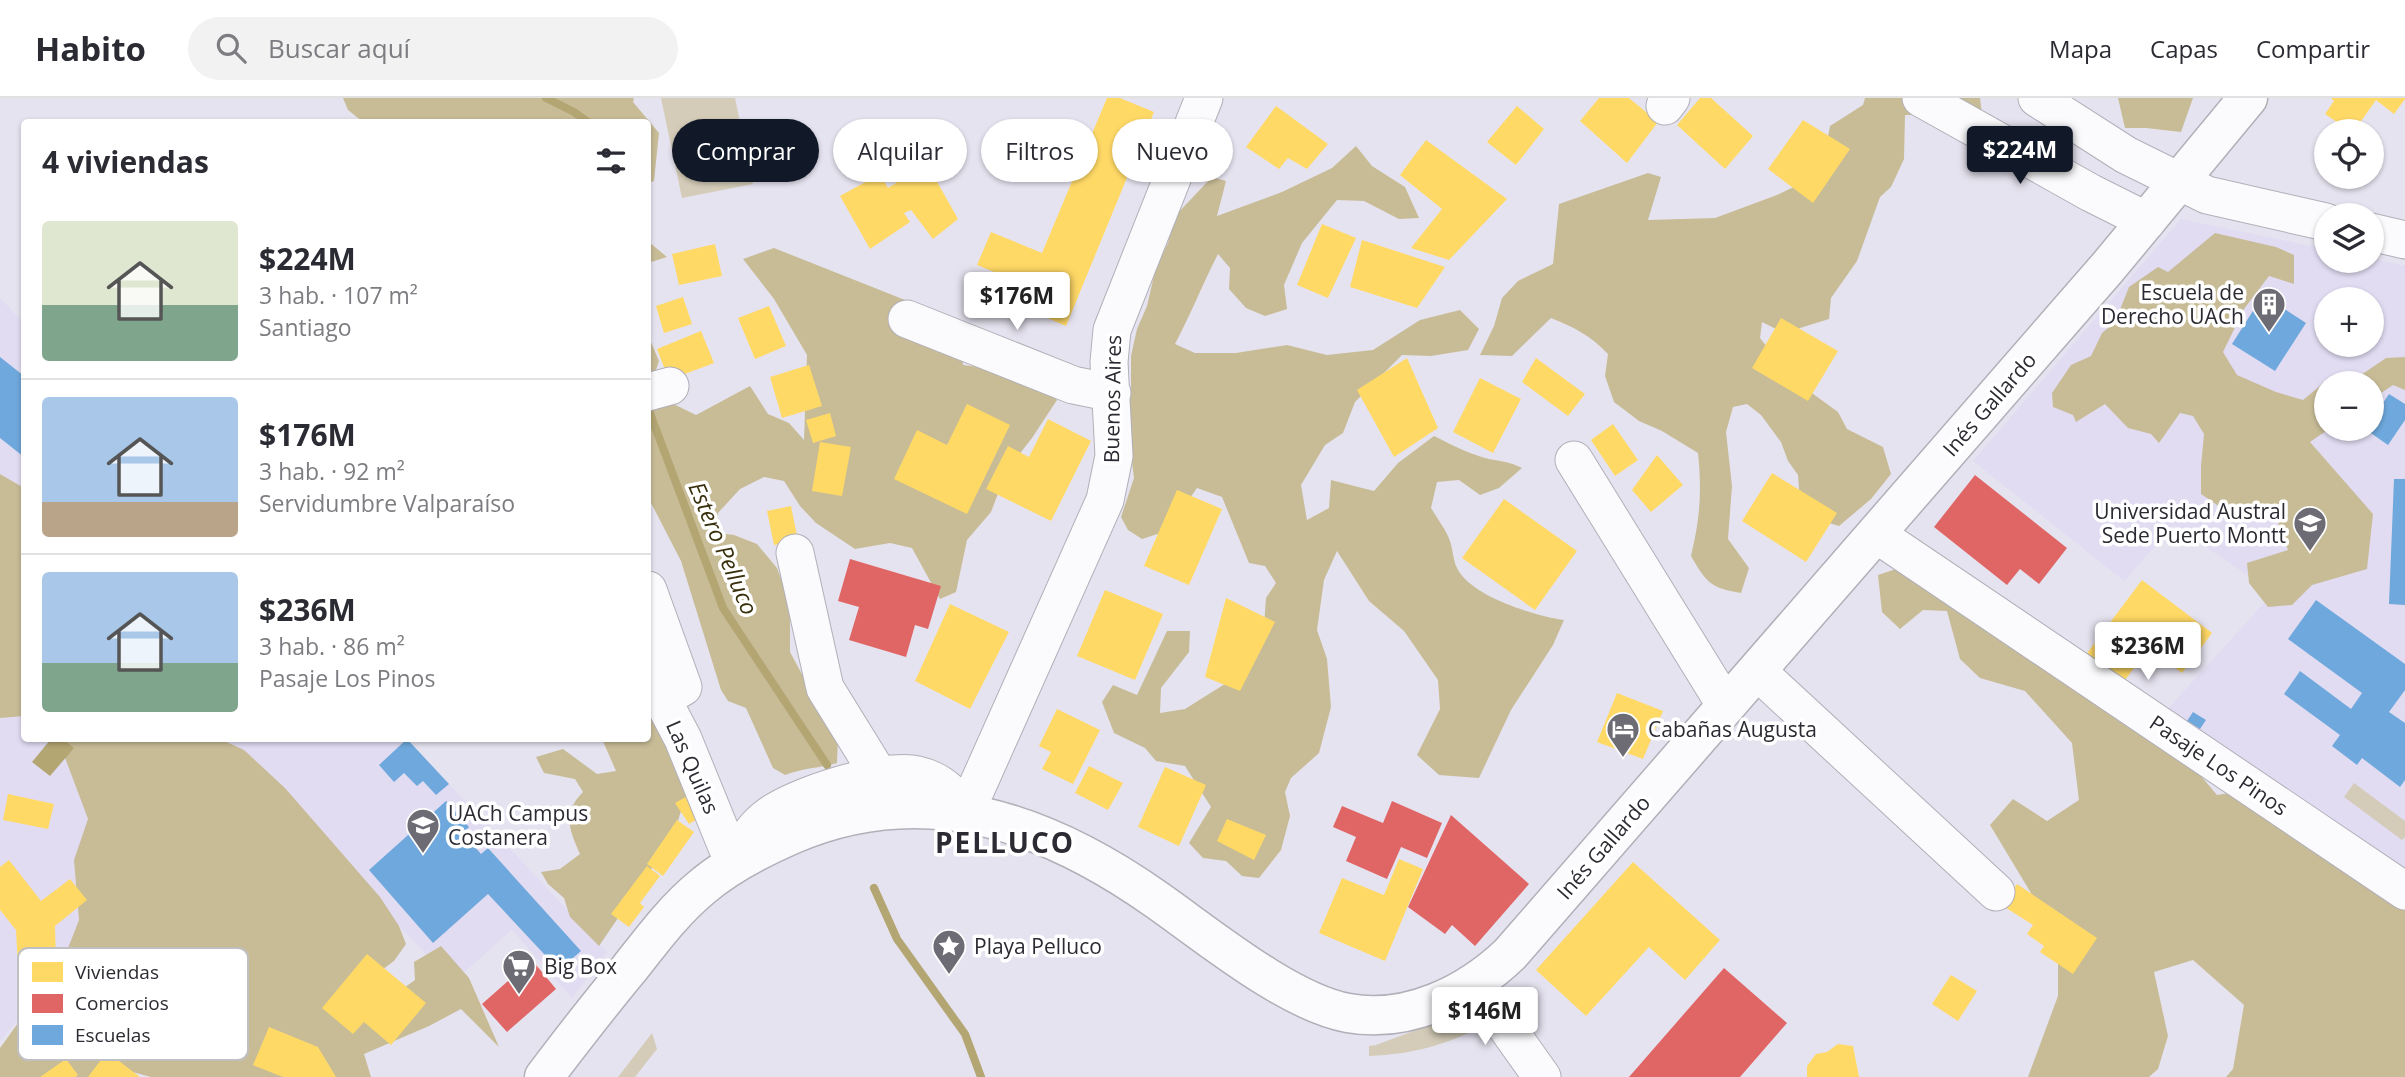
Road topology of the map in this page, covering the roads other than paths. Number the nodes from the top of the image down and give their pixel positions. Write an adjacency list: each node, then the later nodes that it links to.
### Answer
1 (1204, 98): 11 (street, Buenos Aires)
2 (1921, 98): 7 (street)
3 (2037, 98): 5 (street)
4 (2248, 98): 5 (highway, Inés Gallardo)
5 (2180, 183): 6 (street); 7 (highway, Inés Gallardo)
6 (2314, 219)
7 (2147, 221): 13 (highway, Inés Gallardo)
8 (2384, 235): 9 (street)
9 (2405, 240)
10 (907, 319): 11 (street)
11 (1112, 393): 20 (street, Buenos Aires)
12 (1574, 460): 18 (street)
13 (1876, 534): 16 (highway, Inés Gallardo); 22 (street, Pasaje Los Pinos)
14 (795, 554): 19 (street)
15 (651, 598): 17 (street)
16 (1757, 671): 18 (highway, Inés Gallardo); 23 (street)
17 (655, 686): 21 (street, Las Quilas)
18 (1727, 706): 24 (highway, Inés Gallardo)
19 (880, 777): 20 (street); 21 (street)
20 (968, 814): 21 (highway, Inés Gallardo); 24 (highway, Inés Gallardo)
21 (736, 862): 26 (highway, Inés Gallardo)
22 (2396, 885)
23 (1996, 892)
24 (1475, 983): 25 (street)
25 (1531, 1071)
26 (544, 1077)

